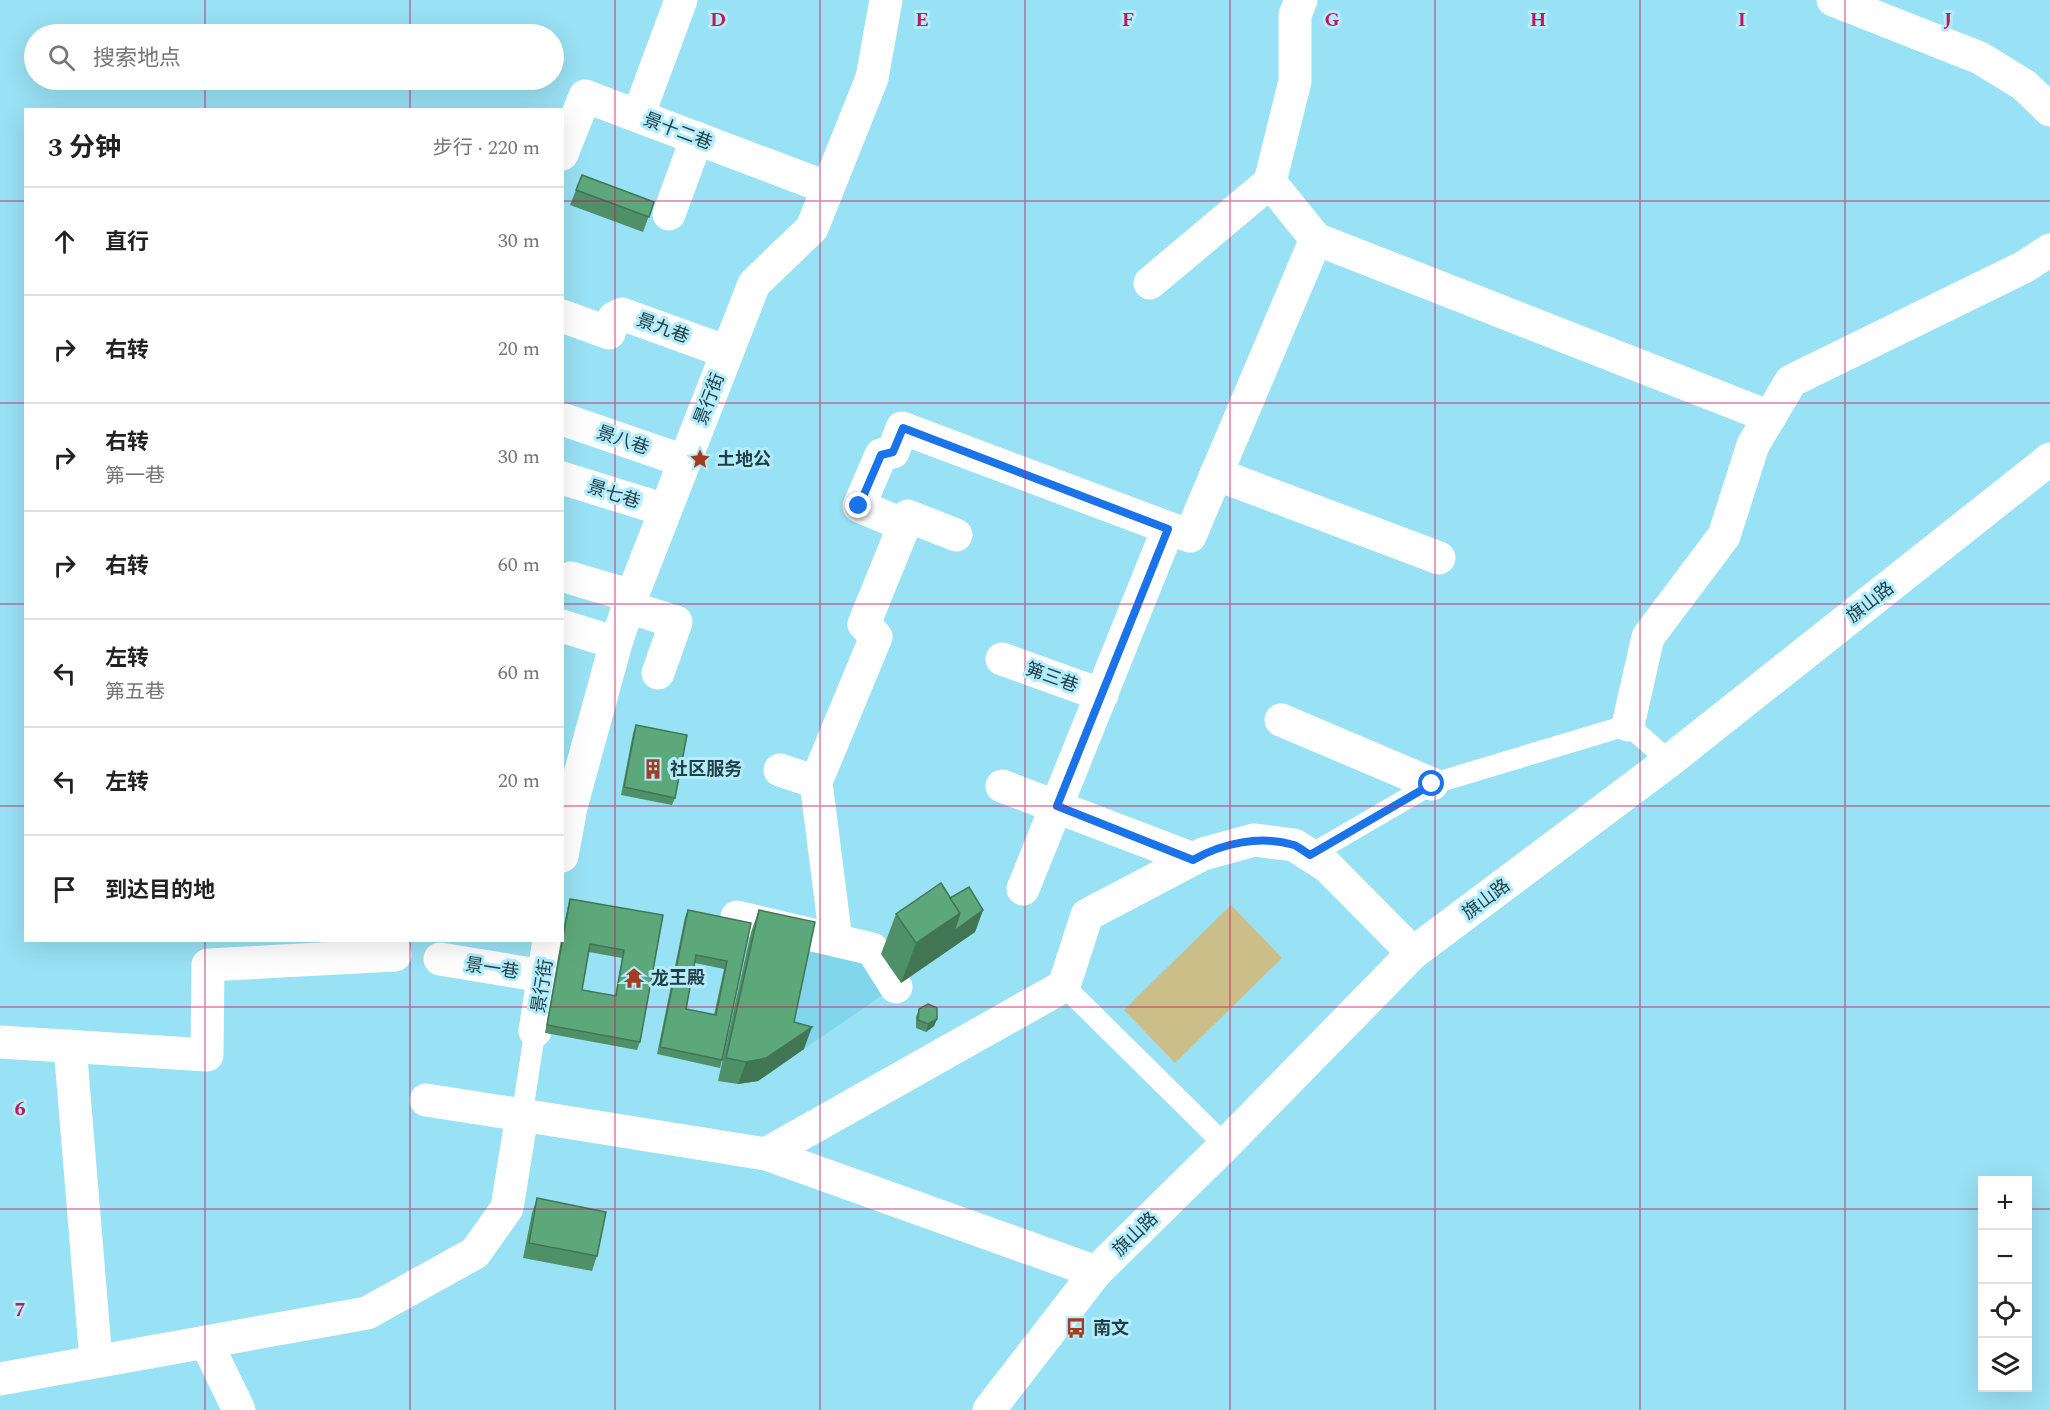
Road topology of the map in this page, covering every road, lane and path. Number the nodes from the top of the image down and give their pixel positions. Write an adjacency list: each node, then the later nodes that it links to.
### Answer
1 (681, 0): 6 (street)
2 (886, 0): 10 (street, 景行街)
3 (1301, 0): 9 (street)
4 (1833, 0): 5 (street)
5 (2050, 110)
6 (638, 116): 7 (street, 景十二巷); 8 (street, 景十二巷)
7 (697, 138): 10 (street, 景十二巷); 11 (street)
8 (564, 149)
9 (1270, 182): 12 (street); 14 (street)
10 (828, 188): 16 (street, 景行街)
11 (669, 214)
12 (1316, 240): 17 (street); 21 (street)
13 (2050, 250): 17 (street)
14 (1150, 284)
15 (564, 316): 16 (street, 景九巷)
16 (727, 352): 20 (street, 景行街)
17 (1770, 417): 36 (street)
18 (564, 420): 20 (street, 景八巷)
19 (2050, 459): 37 (street, 旗山路)
20 (684, 461): 23 (street, 景行街)
21 (1216, 474): 25 (street); 27 (street)
22 (564, 479): 23 (street, 景七巷)
23 (665, 510): 29 (street, 景行街)
24 (904, 525): 25 (street); 26 (street); 39 (street)
25 (1168, 529): 34 (street)
26 (956, 535)
27 (1438, 558)
28 (571, 578): 29 (street)
29 (630, 602): 31 (street, 景行街); 33 (street)
30 (564, 627): 31 (street)
31 (616, 643): 42 (street, 景行街)
32 (1002, 659): 34 (street, 笰三巷)
33 (658, 673)
34 (1102, 695): 43 (street)
35 (1281, 720): 40 (street)
36 (1628, 725): 37 (lane); 40 (lane)
37 (1669, 761): 54 (street, 旗山路)
38 (780, 770): 39 (street)
39 (816, 782): 50 (street)
40 (1432, 784): 45 (lane)
41 (1002, 786): 43 (street)
42 (567, 806): 44 (street, 景行街)
43 (1057, 806): 46 (street); 47 (street)
44 (564, 836)
45 (1310, 855): 46 (street); 54 (street)
46 (1193, 860): 57 (street)
47 (1023, 889)
48 (737, 917): 50 (street)
49 (899, 931): 53 (street)
50 (836, 940): 53 (street)
51 (392, 942): 61 (street)
52 (549, 942): 56 (street, 景行街)
53 (872, 949): 58 (street)
54 (1413, 953): 64 (street, 旗山路)
55 (440, 959): 56 (street, 景一巷)
56 (543, 976): 59 (street, 景行街)
57 (1064, 986): 64 (lane); 65 (street)
58 (896, 987)
59 (535, 1031): 63 (lane)
60 (0, 1042): 61 (street)
61 (70, 1046): 68 (street)
62 (426, 1100): 63 (street)
63 (522, 1114): 65 (street); 67 (street)
64 (1225, 1145): 66 (street, 旗山路)
65 (766, 1154): 66 (street)
66 (1096, 1272): 71 (street, 旗山路)
67 (206, 1342): 68 (street); 70 (street)
68 (96, 1361): 69 (street)
69 (0, 1378)
70 (239, 1410)
71 (989, 1410)

